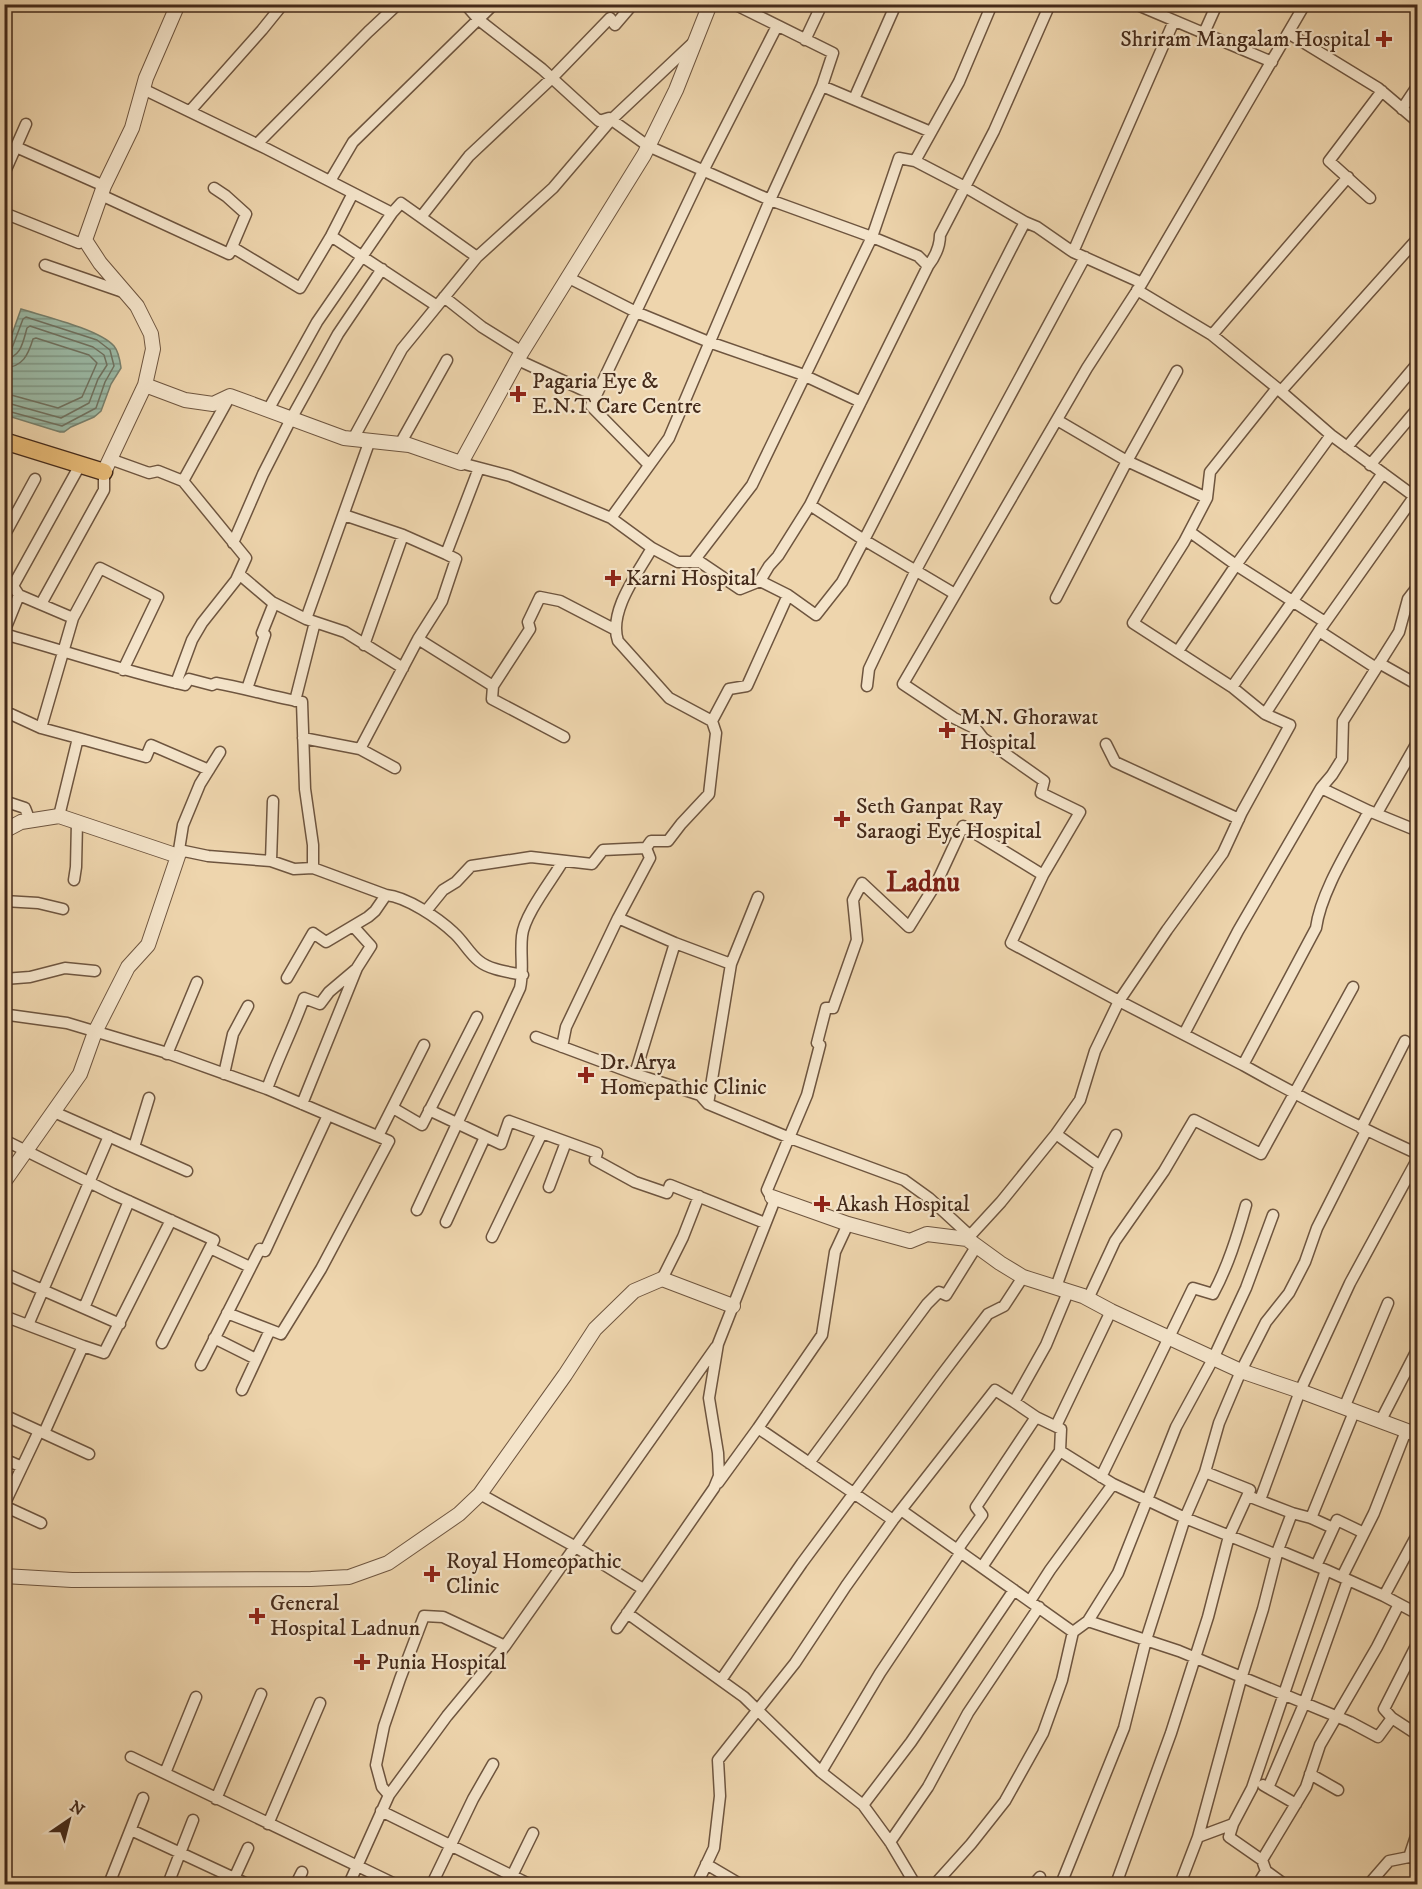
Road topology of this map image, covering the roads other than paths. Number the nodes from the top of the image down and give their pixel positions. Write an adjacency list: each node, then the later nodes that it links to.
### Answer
1 (178, 4): 27 (street)
2 (283, 4): 31 (street)
3 (398, 4): 36 (street)
4 (465, 4): 16 (street)
5 (494, 4): 16 (street)
6 (633, 4): 24 (street)
7 (710, 4): 21 (street)
8 (734, 4): 18 (street)
9 (822, 4): 22 (street)
10 (896, 4): 29 (street)
11 (992, 4): 35 (street)
12 (1050, 4): 44 (street)
13 (1135, 4): 17 (street)
14 (1217, 4): 19 (street)
15 (1305, 4): 20 (street)
16 (479, 20): 24 (street); 43 (street)
17 (1174, 21): 19 (street); 59 (street)
18 (777, 26): 22 (street); 40 (street)
19 (1204, 33): 23 (street)
20 (1288, 33): 23 (street); 28 (street)
21 (696, 40): 32 (street); 37 (street)
22 (805, 40): 26 (street)
23 (1272, 62): 67 (street)
24 (552, 78): 32 (street); 52 (street)
25 (1418, 85): 30 (street)
26 (822, 86): 29 (street); 49 (street)
27 (143, 89): 31 (street); 46 (street)
28 (1382, 91): 30 (street); 42 (street)
29 (854, 99): 35 (street)
30 (1402, 109): 33 (street)
31 (190, 111): 36 (street)
32 (611, 120): 37 (street); 61 (street)
33 (1418, 122)
34 (26, 124): 38 (street)
35 (931, 132): 39 (street)
36 (257, 144): 43 (street)
37 (648, 146): 40 (street); 66 (street)
38 (11, 149): 41 (street); 46 (street)
39 (915, 161): 44 (street); 55 (street)
40 (704, 171): 49 (street); 71 (street)
41 (4, 174)
42 (1348, 177): 48 (street); 72 (street)
43 (330, 181): 47 (street)
44 (965, 187): 53 (street); 64 (street)
45 (214, 188): 58 (street)
46 (102, 190): 57 (street); 58 (street)
47 (353, 193): 51 (street); 54 (street)
48 (1370, 198)
49 (770, 200): 55 (street); 73 (street)
50 (4, 213): 57 (street)
51 (392, 213): 52 (street); 60 (street)
52 (421, 217): 61 (street)
53 (1025, 222): 59 (street); 112 (street)
54 (331, 236): 58 (street); 60 (street)
55 (872, 237): 64 (street); 78 (street)
56 (1418, 238): 80 (street)
57 (85, 240): 68 (street)
58 (232, 247)
59 (1073, 252): 62 (street)
60 (361, 257): 65 (street); 85 (street)
61 (477, 257): 69 (street)
62 (1085, 257): 67 (street); 118 (street)
63 (45, 265): 68 (street)
64 (928, 266): 83 (street)
65 (382, 269): 70 (street); 86 (street)
66 (567, 277): 71 (street); 74 (street)
67 (1139, 287): 72 (street); 87 (street)
68 (126, 293): 79 (street)
69 (444, 297): 70 (street); 74 (street)
70 (437, 306): 89 (street)
71 (636, 312): 73 (street); 82 (street)
72 (1212, 335): 80 (street)
73 (710, 342): 78 (street); 97 (street)
74 (520, 356): 82 (street); 95 (street)
75 (447, 360): 92 (street)
76 (1417, 364): 93 (street)
77 (1177, 371): 94 (street)
78 (804, 375): 83 (street); 116 (street)
79 (145, 385): 81 (street); 99 (street)
80 (1279, 390): 88 (street); 104 (street)
81 (230, 396): 85 (street); 103 (street)
82 (596, 396): 97 (street)
83 (861, 402): 106 (street)
84 (1418, 408): 98 (street)
85 (268, 410): 86 (street)
86 (291, 419): 89 (street); 113 (street)
87 (1057, 420): 94 (street); 122 (street)
88 (1331, 435): 93 (street); 117 (street)
89 (353, 439): 91 (street)
90 (4, 441): 96 (main road)
91 (370, 441): 92 (street); 107 (street)
92 (400, 444): 95 (street)
93 (1347, 447): 98 (street)
94 (1127, 461): 104 (street); 125 (street)
95 (461, 463): 100 (street)
96 (80, 465): 99 (main road); 123 (street)
97 (650, 465): 108 (street)
98 (1370, 465): 101 (street)
99 (107, 466): 103 (street); 128 (street)
100 (479, 468): 108 (street); 115 (street)
101 (1383, 473): 105 (street); 126 (street)
102 (35, 479): 111 (street)
103 (183, 481): 113 (street)
104 (1208, 498): 109 (street)
105 (1416, 498): 131 (street)
106 (810, 505): 112 (street); 120 (street)
107 (344, 514): 110 (street); 130 (street)
108 (612, 518): 114 (street)
109 (1190, 532): 117 (street); 137 (street)
110 (404, 535): 115 (street); 135 (street)
111 (4, 536)
112 (864, 540): 118 (street); 124 (street)
113 (233, 543): 119 (street)
114 (652, 548): 116 (street); 132 (street)
115 (446, 554): 134 (street)
116 (693, 562): 120 (street)
117 (1236, 565): 126 (street); 137 (street)
118 (916, 570): 122 (street); 143 (street)
119 (239, 574): 127 (street); 141 (street)
120 (760, 581): 124 (street)
121 (1418, 586): 138 (street)
122 (955, 594): 177 (street)
123 (19, 595): 128 (street); 133 (street)
124 (788, 596): 150 (street)
125 (1056, 598)
126 (1291, 601): 131 (street); 145 (street)
127 (274, 603): 130 (street); 146 (street)
128 (41, 604): 129 (street)
129 (73, 618): 136 (street); 140 (street)
130 (310, 621): 135 (street); 147 (street)
131 (1322, 626): 138 (street); 149 (street)
132 (614, 629): 142 (street); 150 (street)
133 (4, 633): 136 (street)
134 (418, 639): 139 (street); 142 (street)
135 (364, 645): 139 (street)
136 (64, 651): 140 (street); 152 (street)
137 (1178, 651): 145 (street)
138 (1378, 665): 144 (street); 162 (street)
139 (403, 668): 158 (street)
140 (123, 670): 141 (street)
141 (176, 683): 146 (street)
142 (494, 686): 153 (street)
143 (867, 686)
144 (1418, 686)
145 (1232, 687): 149 (street)
146 (248, 688): 147 (street)
147 (294, 701): 155 (street)
148 (6, 712): 151 (street); 152 (street)
149 (1265, 714): 167 (street)
150 (712, 721): 172 (street)
151 (4, 724)
152 (41, 728): 154 (street)
153 (564, 737)
154 (78, 738): 161 (street); 166 (street)
155 (303, 738): 158 (street); 176 (street)
156 (1418, 741): 165 (street)
157 (1106, 744): 167 (street)
158 (360, 749): 160 (street)
159 (220, 752): 161 (street)
160 (395, 768)
161 (209, 770): 173 (street)
162 (1321, 788): 165 (street); 200 (street)
163 (4, 801): 168 (street)
164 (273, 801): 174 (street)
165 (1373, 812): 171 (street); 206 (street)
166 (59, 816): 168 (street); 169 (street)
167 (1239, 819): 195 (street)
168 (30, 821): 170 (street)
169 (77, 822): 173 (street); 178 (street)
170 (4, 831)
171 (1418, 831)
172 (646, 848): 175 (street); 184 (street)
173 (178, 856): 174 (street); 199 (street)
174 (271, 861): 176 (street)
175 (563, 861): 183 (street); 190 (street)
176 (313, 868): 179 (street)
177 (1043, 875): 195 (street); 226 (street)
178 (74, 880)
179 (386, 895): 183 (street); 185 (street)
180 (758, 897): 187 (street)
181 (4, 901): 182 (street)
182 (63, 909)
183 (426, 911): 190 (street)
184 (618, 918): 186 (street); 204 (street)
185 (353, 926): 188 (street); 191 (street)
186 (675, 943): 187 (street); 208 (street)
187 (731, 964): 213 (street)
188 (357, 968): 209 (street); 212 (street)
189 (95, 971): 192 (street)
190 (523, 975): 218 (street)
191 (287, 978)
192 (4, 979)
193 (197, 982): 205 (street)
194 (1353, 987): 210 (street)
195 (1119, 1001): 200 (street); 221 (street)
196 (248, 1006): 207 (street)
197 (9, 1015): 199 (street)
198 (477, 1017): 215 (street)
199 (95, 1032): 205 (street); 216 (street)
200 (1184, 1034): 206 (street)
201 (536, 1036): 204 (street)
202 (1405, 1041): 219 (street)
203 (424, 1046): 214 (street)
204 (562, 1047): 208 (street)
205 (167, 1053): 207 (street)
206 (1243, 1065): 210 (street)
207 (224, 1074): 209 (street)
208 (635, 1074): 213 (street)
209 (267, 1089): 212 (street)
210 (1295, 1094): 219 (street); 256 (street)
211 (149, 1098): 229 (street)
212 (302, 1104): 217 (street)
213 (708, 1104): 226 (street)
214 (393, 1108): 215 (street); 224 (street)
215 (429, 1110): 218 (street)
216 (54, 1112): 223 (street); 230 (street)
217 (328, 1115): 224 (street); 250 (street)
218 (457, 1124): 225 (street); 241 (street)
219 (1364, 1130): 231 (street); 275 (street)
220 (542, 1133): 225 (street); 228 (street); 247 (street)
221 (1056, 1134): 232 (street); 248 (street)
222 (1116, 1135): 232 (street)
223 (109, 1136): 229 (street); 235 (street)
224 (378, 1136): 265 (street)
225 (485, 1137): 244 (street)
226 (790, 1138): 238 (street); 248 (street)
227 (4, 1140): 230 (street)
228 (566, 1142): 236 (street); 237 (street)
229 (134, 1147): 233 (street)
230 (26, 1152): 234 (street); 235 (street)
231 (1418, 1156): 277 (street)
232 (1100, 1166): 254 (street)
233 (187, 1171)
234 (4, 1182)
235 (89, 1182): 239 (street); 255 (street)
236 (549, 1187)
237 (699, 1196): 245 (street); 253 (street)
238 (772, 1197): 245 (street); 246 (street)
239 (129, 1201): 243 (street); 259 (street)
240 (1246, 1206): 267 (street)
241 (417, 1210)
242 (1273, 1215): 273 (street)
243 (171, 1220): 249 (street); 263 (street)
244 (446, 1222)
245 (765, 1223): 258 (street)
246 (848, 1224): 248 (street); 284 (street)
247 (492, 1237)
248 (970, 1241): 252 (street); 290 (street)
249 (210, 1248): 250 (street); 268 (street)
250 (250, 1267): 261 (street)
251 (4, 1273): 255 (street)
252 (1023, 1277): 254 (street); 296 (street)
253 (662, 1279): 258 (street); 297 (street)
254 (1062, 1289): 256 (street); 278 (street)
255 (43, 1290): 259 (street); 264 (street)
256 (1088, 1299): 260 (street)
257 (1388, 1303): 279 (street)
258 (733, 1306): 269 (street)
259 (84, 1308): 263 (street)
260 (1111, 1311): 267 (street); 283 (street)
261 (227, 1313): 265 (street); 266 (street)
262 (6, 1319): 264 (street)
263 (120, 1324): 270 (street)
264 (28, 1325): 270 (street)
265 (270, 1330): 272 (street)
266 (214, 1338): 272 (street); 274 (street)
267 (1170, 1338): 273 (street); 293 (street)
268 (162, 1343)
269 (718, 1344): 295 (street); 312 (street)
270 (83, 1346): 285 (street)
271 (1418, 1348): 282 (street)
272 (256, 1359): 276 (street)
273 (1213, 1359): 275 (street); 299 (street)
274 (201, 1365)
275 (1241, 1371): 277 (street); 292 (street)
276 (242, 1389)
277 (1300, 1391): 279 (street); 300 (street)
278 (1014, 1402): 281 (street); 302 (street)
279 (1349, 1410): 282 (street); 305 (street)
280 (4, 1415): 285 (street)
281 (1036, 1417): 283 (street); 313 (street)
282 (1380, 1422): 286 (street)
283 (1056, 1426): 287 (street)
284 (758, 1428): 290 (street); 295 (street)
285 (42, 1432): 288 (street); 291 (street)
286 (1412, 1433): 309 (street)
287 (1060, 1451): 293 (street); 315 (street)
288 (89, 1454)
289 (4, 1459): 291 (street)
290 (809, 1463): 296 (street)
291 (22, 1467): 301 (street)
292 (1205, 1472): 298 (street); 304 (street)
293 (1101, 1477): 294 (street)
294 (1113, 1484): 299 (street); 323 (street)
295 (714, 1488): 319 (street)
296 (854, 1493): 306 (street); 335 (street)
297 (480, 1494): 312 (street); 317 (street)
298 (1248, 1496): 300 (street); 311 (street)
299 (1146, 1500): 304 (street); 327 (street)
300 (1260, 1500): 303 (street)
301 (4, 1506): 307 (street)
302 (901, 1510): 306 (street); 313 (street)
303 (1292, 1513): 305 (street); 314 (street)
304 (1185, 1518): 311 (street); 330 (street)
305 (1311, 1518): 308 (street)
306 (893, 1520): 341 (street)
307 (42, 1523)
308 (1333, 1528): 309 (street); 316 (street)
309 (1364, 1533): 318 (street)
310 (1418, 1533): 321 (street)
311 (1228, 1536): 314 (street); 333 (street)
312 (574, 1546): 319 (street); 332 (street)
313 (959, 1551): 315 (street); 347 (street)
314 (1277, 1553): 316 (street); 334 (street)
315 (982, 1567): 320 (street)
316 (1321, 1568): 318 (street); 337 (street)
317 (4, 1576)
318 (1345, 1579): 321 (street); 340 (street)
319 (643, 1589): 325 (street)
320 (1014, 1590): 323 (street); 357 (street)
321 (1384, 1596): 324 (street)
322 (1418, 1600): 326 (street)
323 (1034, 1604): 329 (street); 366 (street)
324 (1399, 1604): 326 (street); 342 (street)
325 (627, 1613): 328 (street); 335 (street)
326 (1415, 1613)
327 (1088, 1621): 329 (street); 330 (street)
328 (617, 1628)
329 (1073, 1632): 388 (street)
330 (1146, 1640): 333 (street); 389 (street)
331 (1418, 1642): 343 (street)
332 (505, 1646): 353 (street); 353 (street)
333 (1194, 1658): 334 (street); 390 (street)
334 (1241, 1678): 337 (street); 365 (street)
335 (721, 1680): 341 (street)
336 (261, 1694): 355 (street)
337 (1283, 1695): 340 (street); 350 (street)
338 (196, 1697): 348 (street)
339 (320, 1703): 360 (street)
340 (1304, 1704): 342 (street); 351 (street)
341 (758, 1711): 347 (street); 371 (street)
342 (1335, 1716): 343 (street); 349 (street)
343 (1392, 1718): 344 (street)
344 (1418, 1735)
345 (131, 1757): 348 (street)
346 (493, 1764): 367 (street)
347 (821, 1772): 357 (street)
348 (165, 1773): 355 (street)
349 (1310, 1774): 352 (street); 356 (street)
350 (1255, 1780): 351 (street); 361 (street)
351 (1268, 1788): 356 (street)
352 (1338, 1790)
353 (389, 1795): 358 (street)
354 (143, 1798): 362 (street)
355 (216, 1799): 360 (street)
356 (1296, 1804): 373 (street)
357 (863, 1805): 366 (street)
358 (381, 1811): 367 (street); 372 (street)
359 (193, 1820): 369 (street)
360 (268, 1824): 372 (street)
361 (1233, 1824): 365 (street); 373 (street)
362 (131, 1830): 369 (street); 377 (street)
363 (1418, 1830): 370 (street)
364 (532, 1833): 375 (street)
365 (1198, 1837): 391 (street)
366 (890, 1842): 387 (street)
367 (450, 1846): 375 (street); 383 (street)
368 (248, 1848): 376 (street)
369 (180, 1853): 376 (street); 378 (street)
370 (1413, 1858): 394 (street)
371 (706, 1864): 385 (street); 386 (street)
372 (357, 1866): 381 (street); 382 (street)
373 (1264, 1866): 392 (street); 393 (street)
374 (302, 1872): 380 (street)
375 (510, 1880): 384 (street)
376 (233, 1882): 379 (street)
377 (110, 1884)
378 (168, 1884)
379 (247, 1884)
380 (296, 1884)
381 (350, 1884)
382 (395, 1884)
383 (432, 1884)
384 (529, 1884)
385 (697, 1884)
386 (740, 1884)
387 (915, 1884)
388 (935, 1884)
389 (1061, 1884)
390 (1116, 1884)
391 (1180, 1884)
392 (1258, 1884)
393 (1284, 1884)
394 (1369, 1884)

